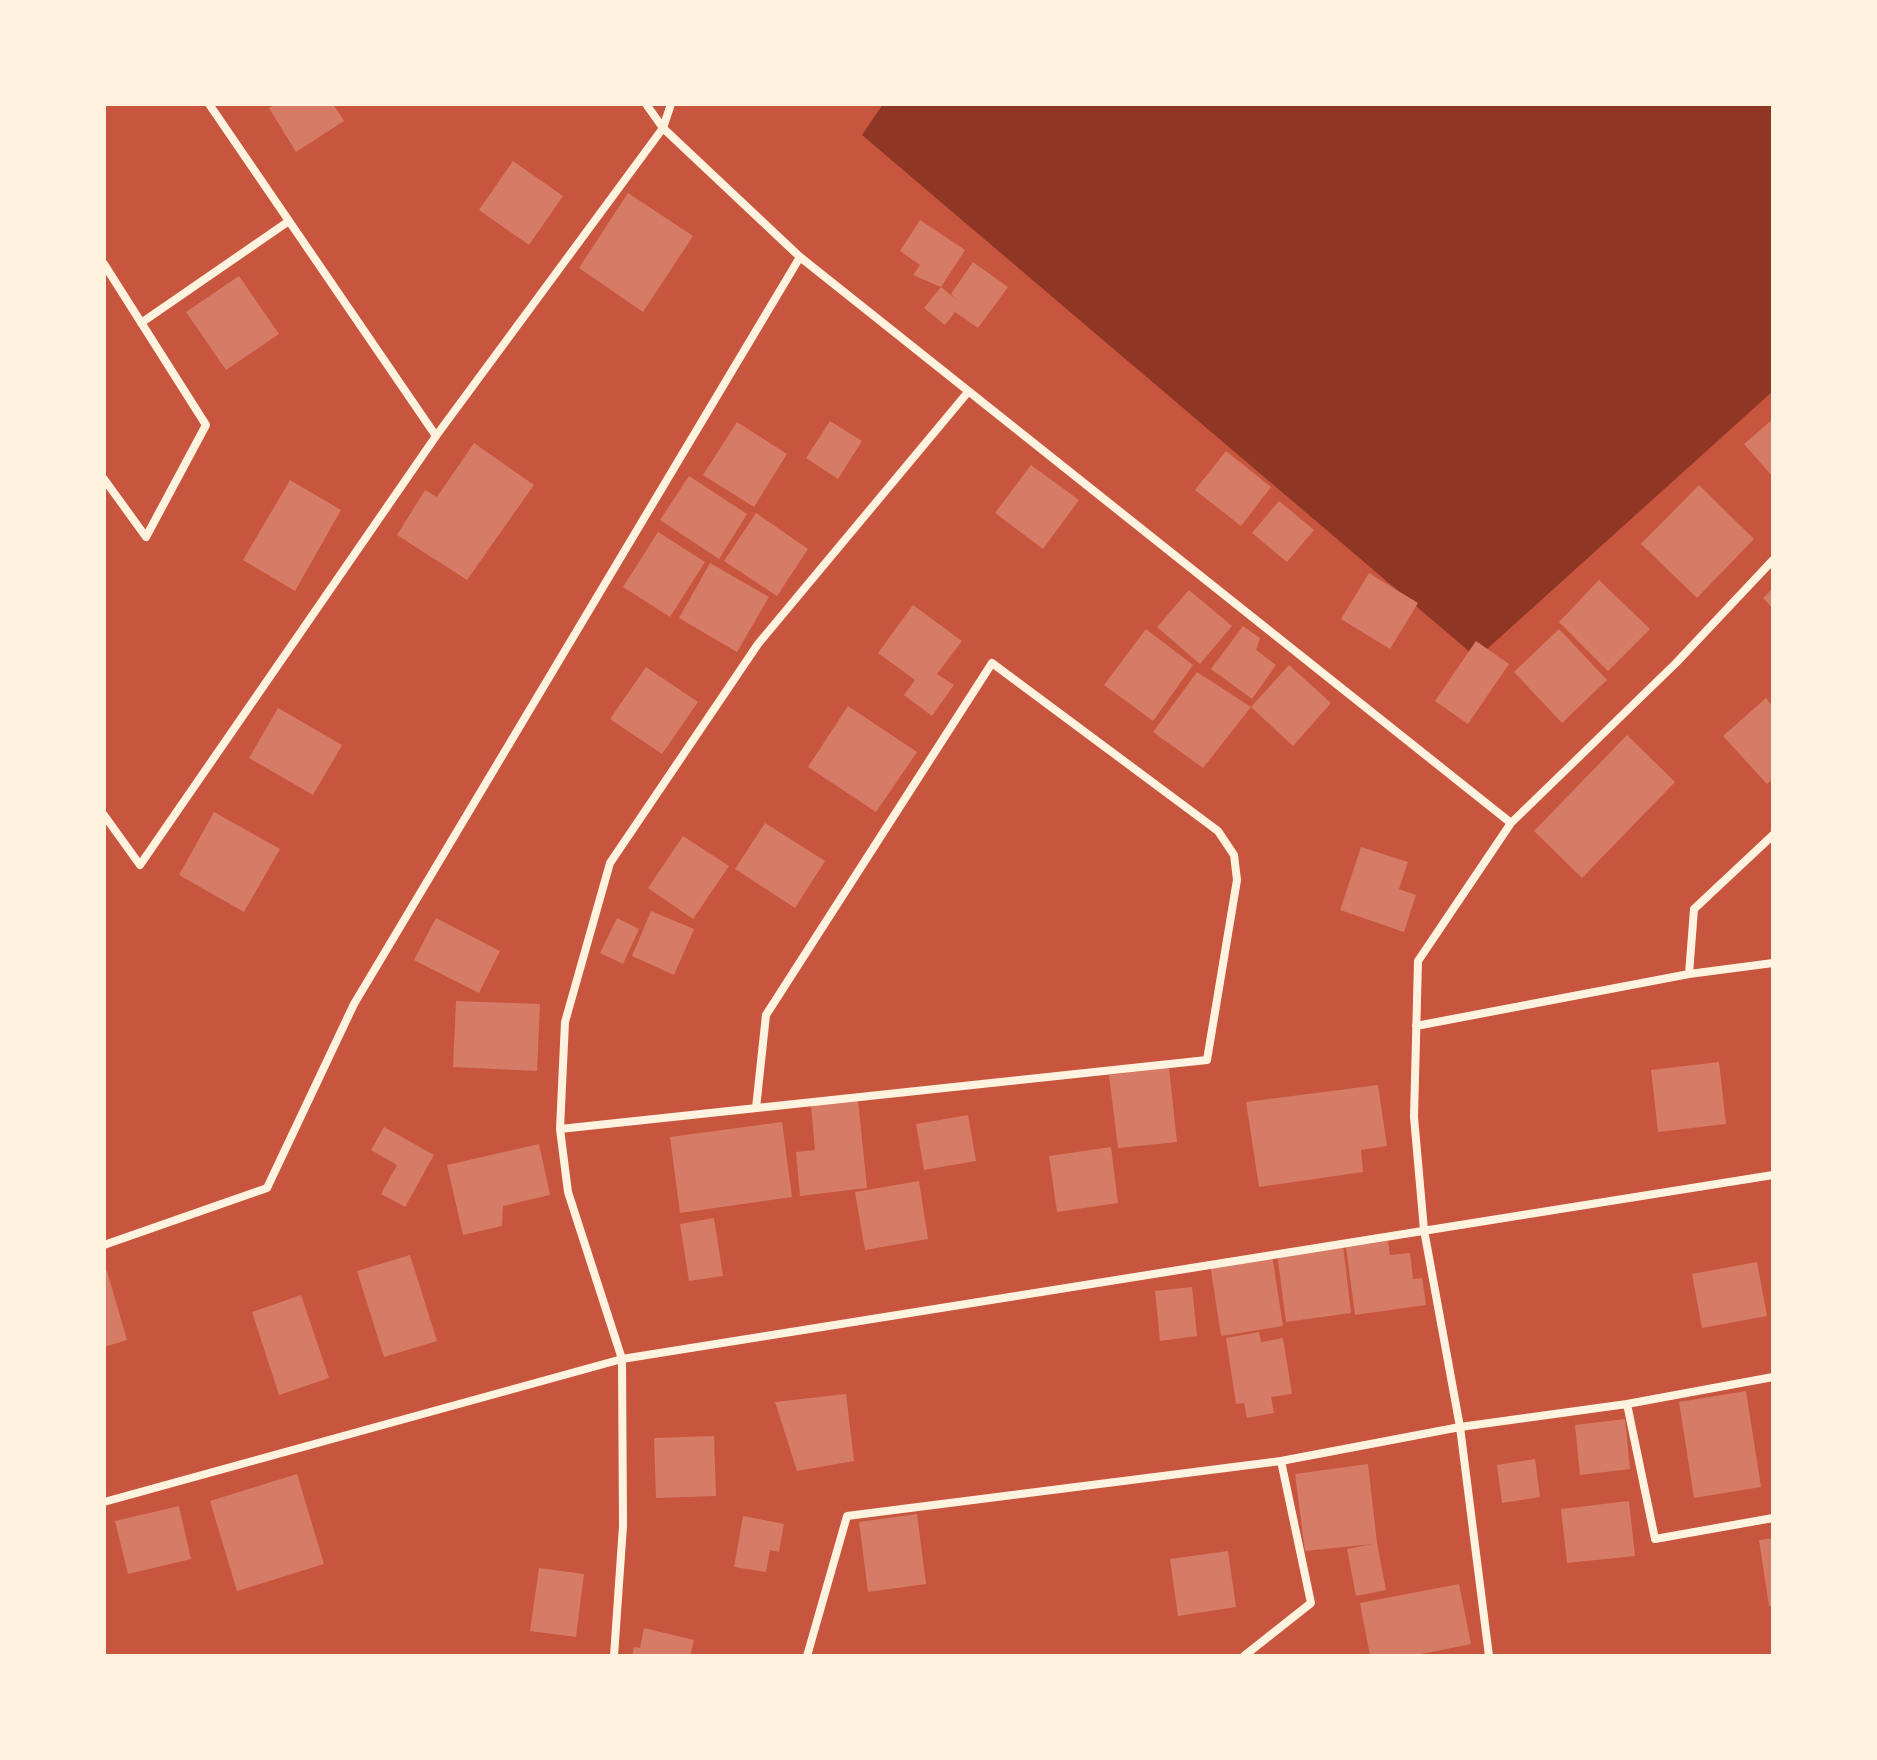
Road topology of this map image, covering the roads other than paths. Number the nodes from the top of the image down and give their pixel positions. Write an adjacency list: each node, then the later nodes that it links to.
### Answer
1 (209, 104): 5 (street)
2 (646, 104): 4 (street)
3 (671, 104): 4 (street)
4 (663, 128): 6 (street); 10 (street)
5 (289, 221): 8 (street); 10 (street)
6 (800, 257): 9 (street); 23 (street)
7 (104, 264): 8 (street)
8 (141, 323): 11 (street)
9 (968, 392): 14 (street); 20 (street)
10 (436, 436): 13 (street)
11 (104, 479)
12 (1773, 560): 14 (street)
13 (104, 815)
14 (1511, 823): 18 (street)
15 (1773, 835): 17 (street)
16 (1773, 963): 17 (street)
17 (1689, 974): 18 (street)
18 (1416, 1026): 22 (street)
19 (756, 1108): 19 (street); 20 (street)
20 (560, 1129): 24 (street)
21 (1773, 1175): 22 (street)
22 (1424, 1230): 24 (street); 27 (street)
23 (104, 1245)
24 (622, 1359): 29 (street); 31 (street)
25 (1773, 1377): 26 (street)
26 (1627, 1404): 27 (street); 30 (street)
27 (1460, 1427): 28 (street); 34 (street)
28 (1281, 1461): 32 (street); 33 (street)
29 (104, 1502)
30 (1773, 1518)
31 (614, 1656)
32 (807, 1656)
33 (1244, 1656)
34 (1489, 1656)

